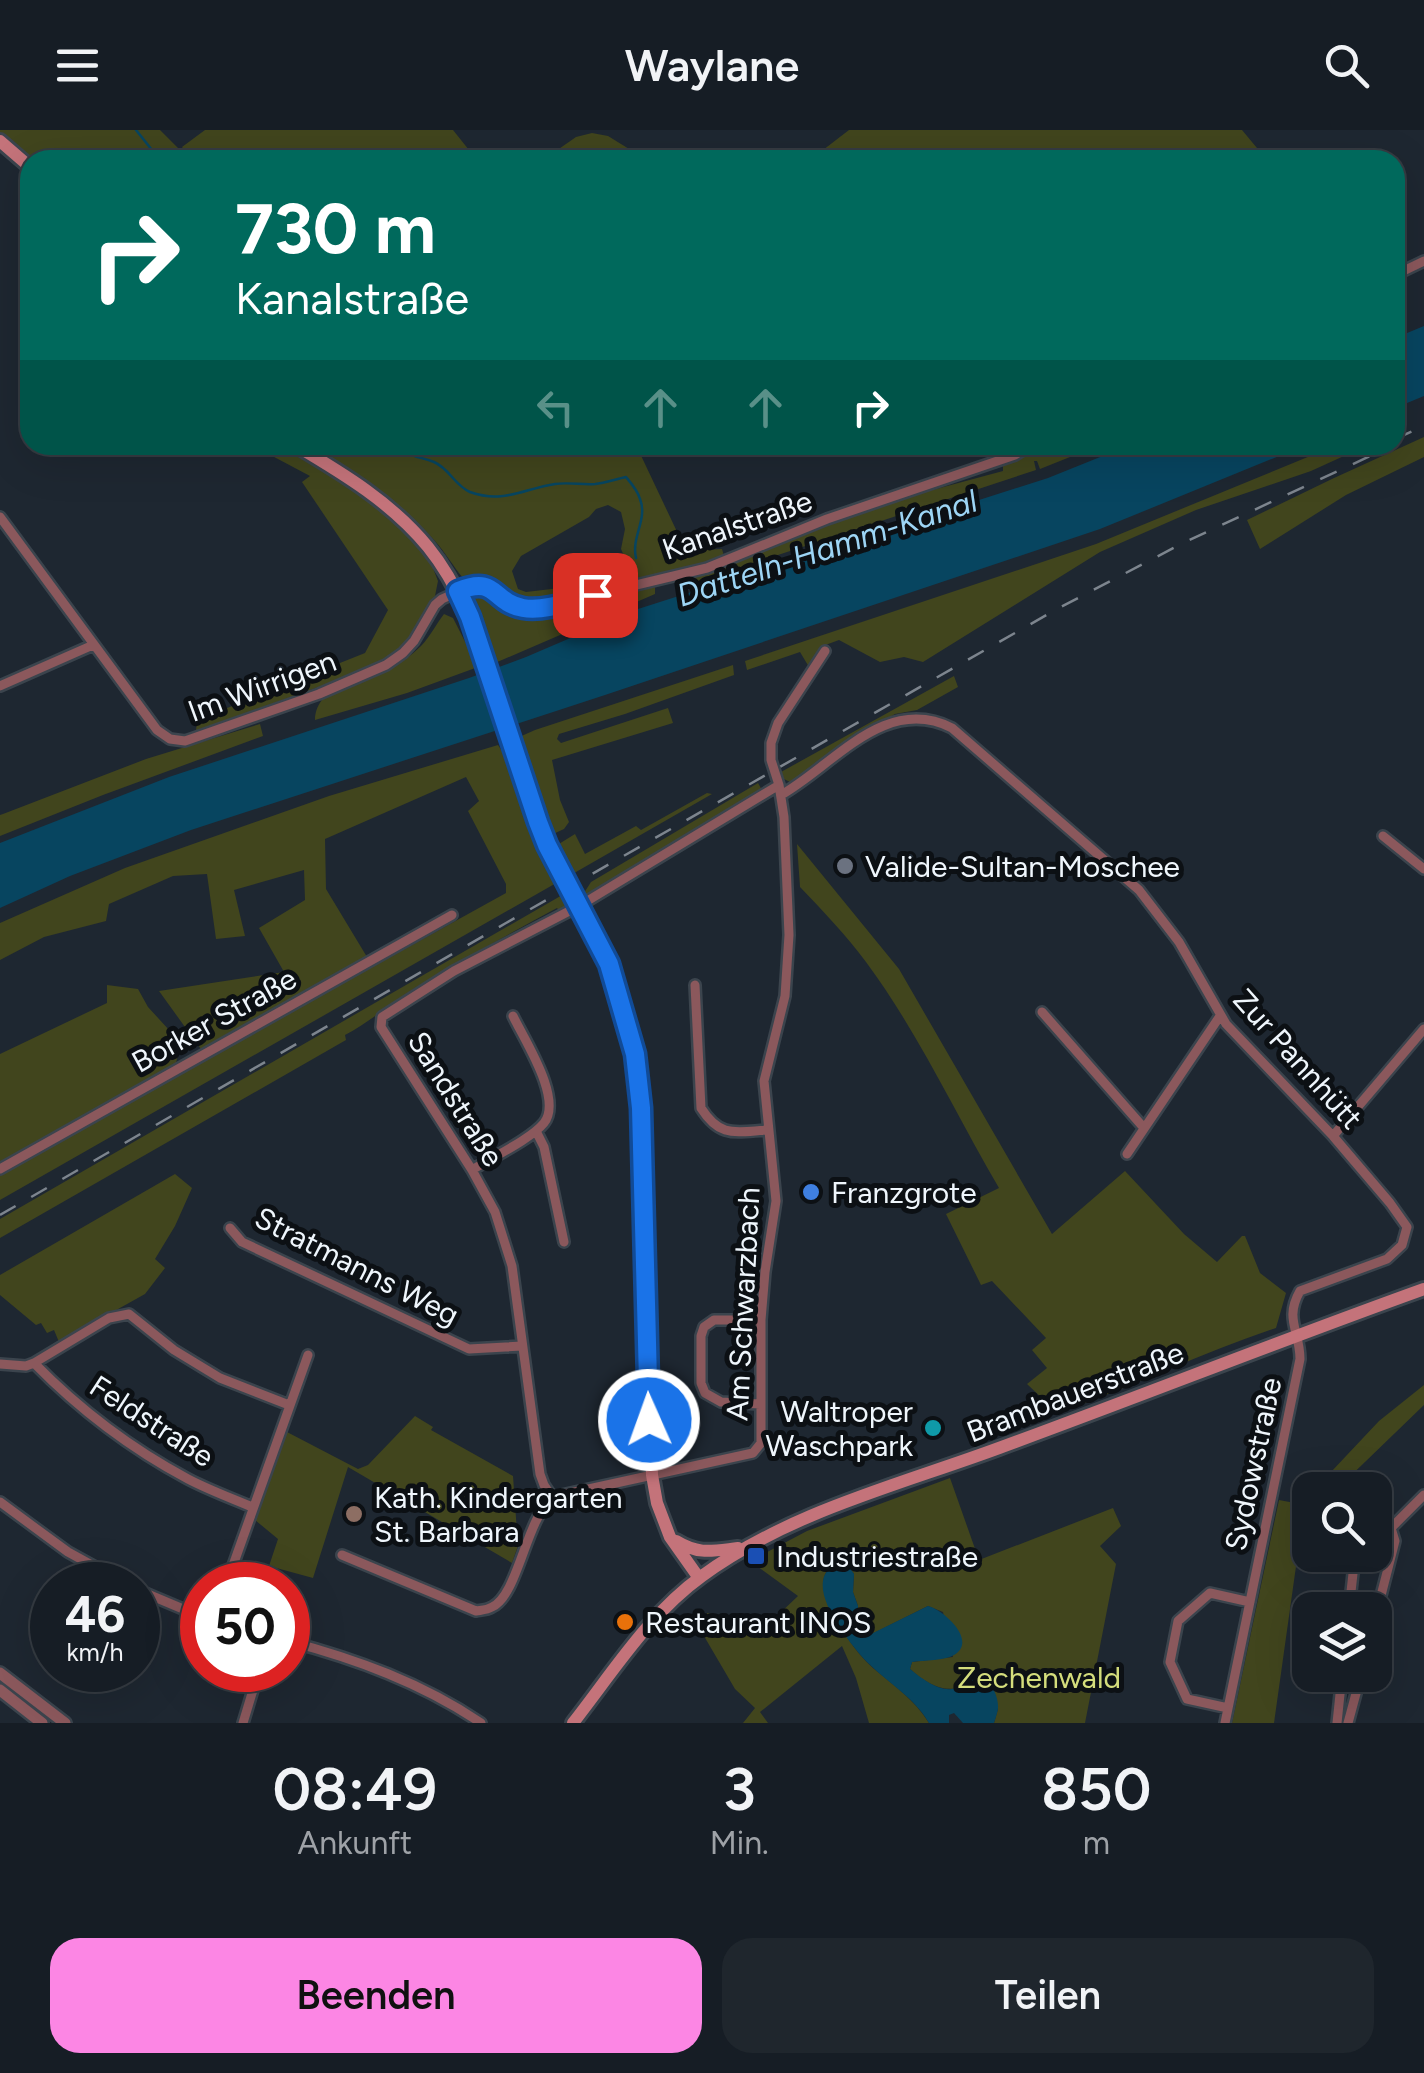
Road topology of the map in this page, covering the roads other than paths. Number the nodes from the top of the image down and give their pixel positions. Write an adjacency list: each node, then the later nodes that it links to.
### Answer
1 (0, 141): 2 (main road)
2 (20, 158)
3 (312, 455): 6 (main road)
4 (1015, 455): 6 (street, Kanalstraße)
5 (0, 517): 7 (street, Im Wirrigen)
6 (458, 591): 7 (street, Im Wirrigen); 13 (main road, bridge)
7 (92, 645): 9 (street)
8 (825, 651): 10 (street, Am Schwarzbach)
9 (0, 686)
10 (780, 790): 13 (street, Sandstraße); 18 (street, Zur Pannhütt); 21 (street, Am Schwarzbach)
11 (1383, 836): 12 (street)
12 (1424, 870)
13 (579, 906): 26 (street, Sandstraße); 38 (main road)
14 (452, 915): 25 (street, Borker Straße)
15 (695, 985): 21 (street)
16 (1042, 1012): 20 (street)
17 (513, 1016): 22 (street)
18 (1220, 1016): 20 (street); 23 (street, Zur Pannhütt)
19 (1424, 1029): 23 (street)
20 (1144, 1128): 24 (street)
21 (767, 1130): 30 (street, Am Schwarzbach)
22 (536, 1131): 26 (street); 28 (street)
23 (1333, 1136): 31 (street, Zur Pannhütt)
24 (1127, 1154)
25 (0, 1169)
26 (472, 1170): 32 (street, Sandstraße)
27 (230, 1228): 32 (street, Stratmanns Weg)
28 (564, 1242)
29 (1424, 1289): 31 (main road, Brambauerstraße)
30 (761, 1320): 36 (street, Am Schwarzbach); 36 (street)
31 (1296, 1336): 45 (main road, Brambauerstraße); 50 (street, Sydowstraße)
32 (522, 1346): 40 (street, Sandstraße)
33 (308, 1355): 37 (street)
34 (34, 1363): 35 (street); 37 (street); 42 (street, Feldstraße)
35 (0, 1364)
36 (760, 1404): 38 (street, Am Schwarzbach)
37 (289, 1405): 42 (street)
38 (652, 1475): 40 (street); 44 (main road)
39 (1424, 1495): 43 (street)
40 (552, 1498): 46 (street)
41 (0, 1502): 47 (street)
42 (252, 1507): 48 (street)
43 (1392, 1527)
44 (670, 1537): 45 (main road, Brambauerstraße); 49 (main road)
45 (746, 1546): 49 (main road, Brambauerstraße)
46 (342, 1555)
47 (86, 1562)
48 (234, 1562)
49 (699, 1578): 62 (main road, Brambauerstraße)
50 (1250, 1602): 57 (street, Sydowstraße); 57 (street)
51 (310, 1648): 61 (street)
52 (0, 1672): 60 (street)
53 (0, 1690): 59 (street)
54 (254, 1692): 58 (street)
55 (1340, 1692): 64 (street)
56 (1356, 1692): 65 (street)
57 (1228, 1708): 63 (street, Sydowstraße)
58 (247, 1722)
59 (42, 1723)
60 (65, 1723)
61 (481, 1723)
62 (573, 1723)
63 (1225, 1723)
64 (1337, 1723)
65 (1348, 1723)

